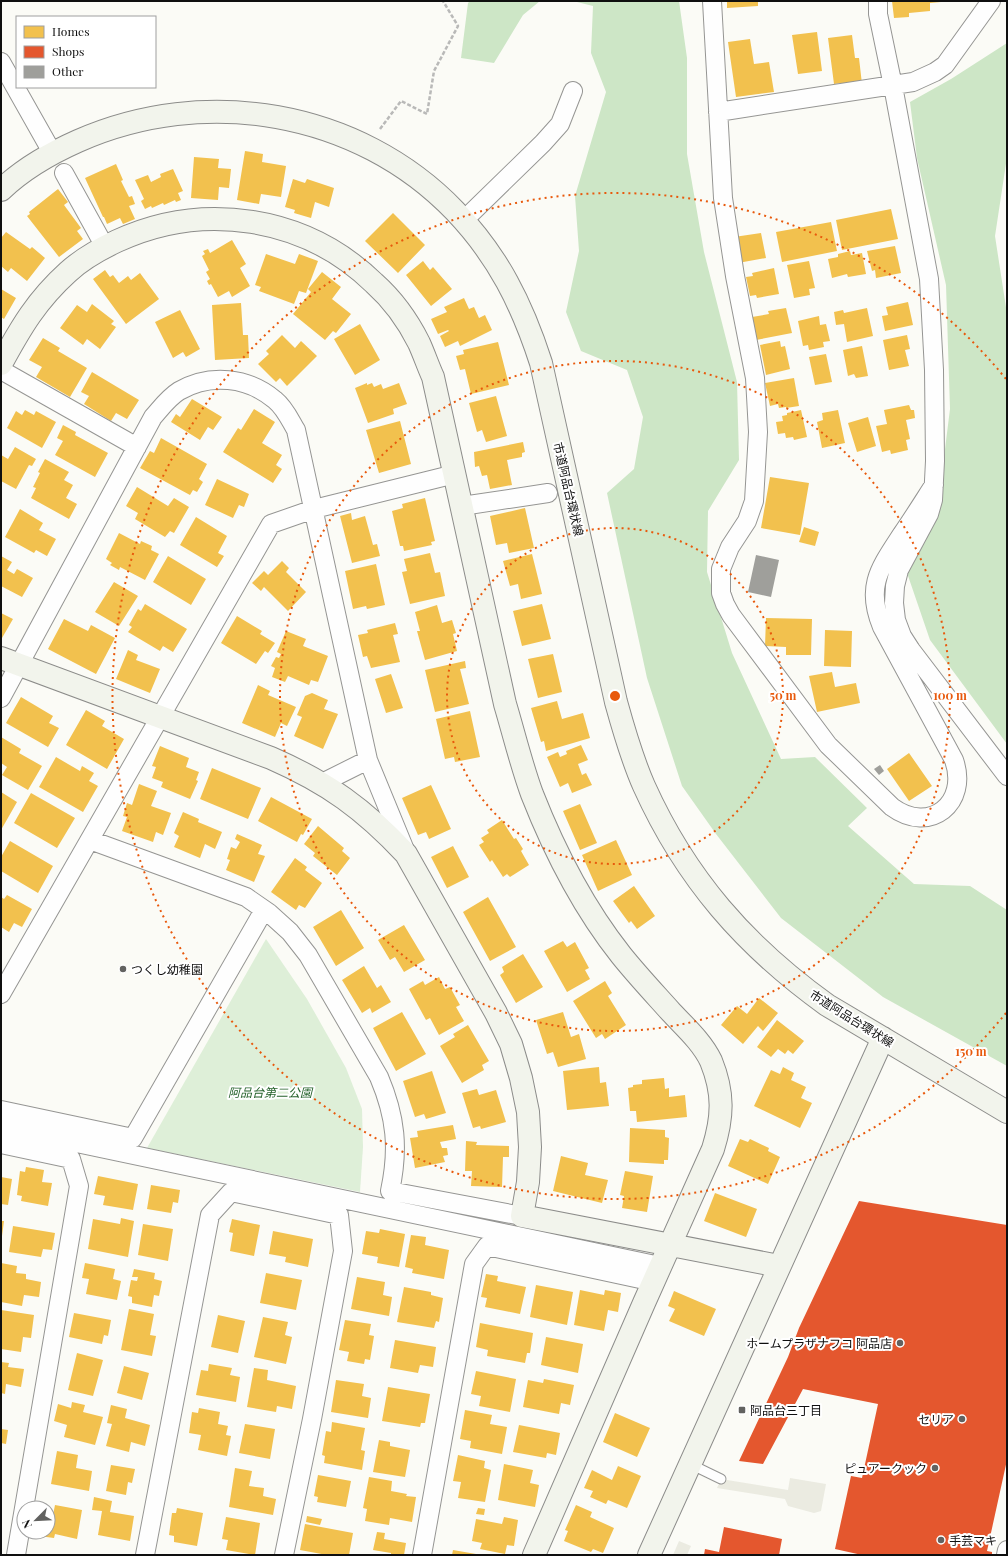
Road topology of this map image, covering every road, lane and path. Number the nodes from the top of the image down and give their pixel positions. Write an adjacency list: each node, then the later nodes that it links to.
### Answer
1 (443, 1): 9 (path)
2 (712, 1): 8 (street)
3 (878, 1): 6 (street)
4 (991, 1): 6 (street)
5 (1, 62): 10 (street)
6 (894, 86): 8 (street); 19 (street)
7 (573, 91): 13 (street)
8 (718, 112): 19 (street)
9 (380, 129)
10 (53, 154): 12 (street, 市道阿品台環状線); 13 (street, 市道阿品台環状線)
11 (64, 173): 14 (street)
12 (1, 190)
13 (463, 221): 33 (street, 市道阿品台環状線)
14 (105, 247): 15 (street); 18 (street)
15 (1, 364)
16 (1, 370): 17 (street)
17 (137, 447): 22 (street); 23 (street)
18 (455, 474): 21 (street); 22 (street)
19 (934, 485): 27 (street)
20 (548, 493): 21 (street)
21 (462, 506): 39 (street)
22 (314, 509): 25 (street); 26 (street)
23 (11, 661): 24 (street); 25 (street)
24 (1, 698)
25 (160, 717): 28 (street); 29 (street)
26 (368, 760): 28 (street); 30 (street)
27 (1007, 776)
28 (322, 783): 30 (street)
29 (90, 840): 31 (street); 32 (street)
30 (406, 854): 38 (street)
31 (264, 910): 34 (street); 38 (street)
32 (1, 994)
33 (883, 1038): 35 (street, 市道阿品台環状線); 40 (street)
34 (1, 1110)
35 (1007, 1112)
36 (1, 1127): 41 (street)
37 (1, 1144): 45 (street)
38 (522, 1216): 39 (street)
39 (670, 1245): 40 (street); 41 (street)
40 (779, 1266): 42 (street)
41 (657, 1274): 48 (street); 49 (street)
42 (689, 1464): 43 (lane); 50 (street)
43 (721, 1479)
44 (1007, 1550): 51 (street)
45 (16, 1555)
46 (145, 1555): 47 (street)
47 (284, 1555)
48 (422, 1555)
49 (534, 1555)
50 (648, 1555)
51 (1006, 1555)

